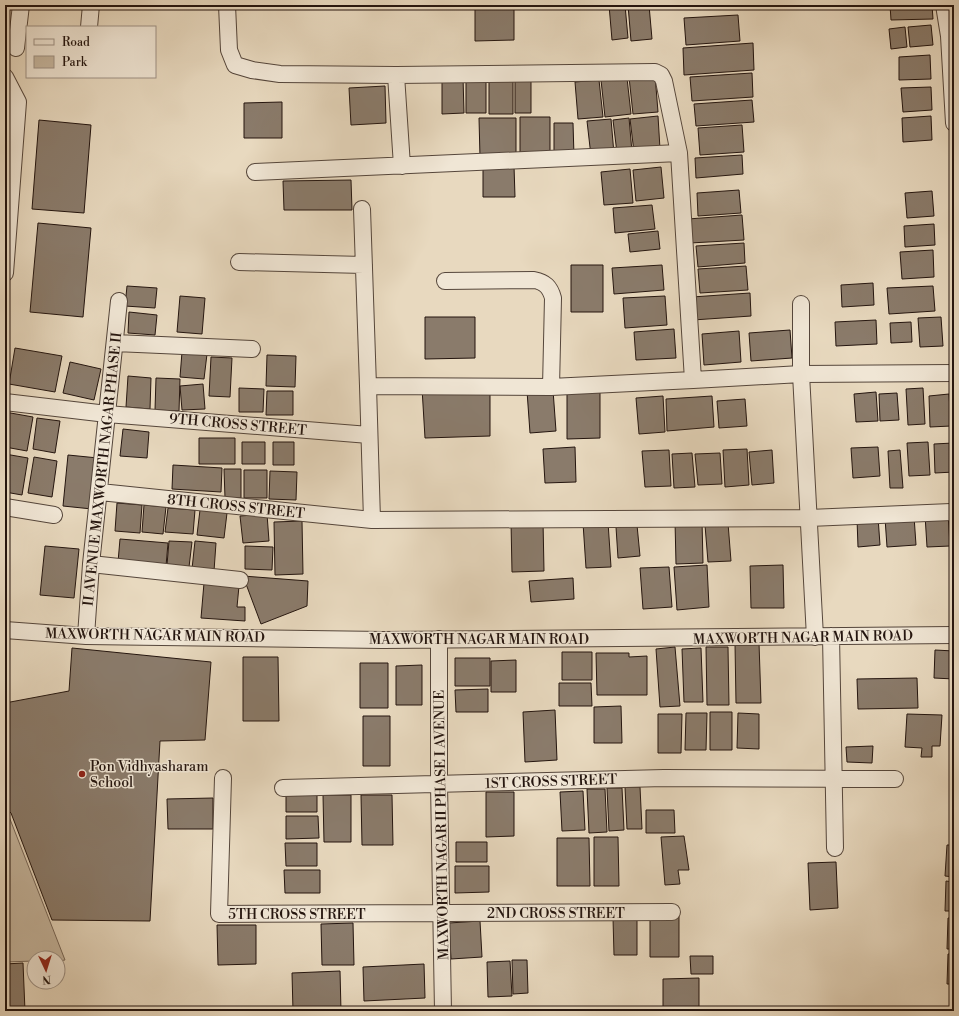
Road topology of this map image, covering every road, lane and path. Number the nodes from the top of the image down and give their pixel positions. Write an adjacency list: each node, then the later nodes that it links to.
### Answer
1 (21, 5): 7 (street)
2 (91, 5): 5 (street)
3 (227, 5): 8 (street)
4 (944, 5): 6 (street)
5 (89, 26)
6 (952, 36): 10 (street)
7 (16, 48)
8 (396, 75): 11 (street); 12 (street)
9 (5, 77): 15 (street)
10 (954, 123)
11 (679, 153): 12 (street); 25 (street)
12 (402, 166): 13 (street)
13 (255, 172)
14 (362, 209): 17 (street)
15 (6, 261)
16 (239, 262): 17 (street)
17 (364, 265): 26 (street)
18 (445, 281): 27 (street)
19 (119, 301): 21 (street, II AVENUE MAXWORTH NAGAR PHASE II)
20 (801, 304): 23 (street)
21 (115, 343): 22 (street); 29 (street, II AVENUE MAXWORTH NAGAR PHASE II)
22 (252, 349)
23 (802, 374): 24 (street); 25 (street); 35 (street)
24 (954, 374)
25 (693, 380): 27 (street)
26 (368, 386): 27 (street); 30 (street)
27 (551, 387)
28 (5, 402): 29 (street, 9TH CROSS STREET)
29 (107, 414): 30 (street, 9TH CROSS STREET); 31 (street, II AVENUE MAXWORTH NAGAR PHASE II)
30 (370, 435): 36 (street)
31 (100, 492): 36 (street, 8TH CROSS STREET); 37 (street, II AVENUE MAXWORTH NAGAR PHASE II)
32 (5, 507): 34 (street)
33 (951, 512): 35 (street, 8TH CROSS STREET)
34 (54, 515)
35 (809, 518): 36 (street, 8TH CROSS STREET); 42 (street)
36 (372, 520)
37 (91, 564): 38 (street); 41 (street, II AVENUE MAXWORTH NAGAR PHASE II)
38 (240, 580)
39 (5, 630): 41 (street, MAXWORTH NAGAR MAIN ROAD)
40 (954, 635): 42 (street, MAXWORTH NAGAR MAIN ROAD)
41 (86, 636): 43 (street, MAXWORTH NAGAR MAIN ROAD)
42 (823, 637): 43 (street, MAXWORTH NAGAR MAIN ROAD); 46 (street)
43 (439, 638): 47 (street, MAXWORTH NAGAR II PHASE I AVENUE)
44 (223, 778): 51 (street, 5TH CROSS STREET)
45 (895, 779): 46 (street)
46 (834, 780): 47 (street, 1ST CROSS STREET); 49 (street)
47 (439, 784): 48 (street, 1ST CROSS STREET); 51 (street, MAXWORTH NAGAR II PHASE I AVENUE)
48 (283, 788)
49 (835, 848)
50 (672, 912): 51 (street, 2ND CROSS STREET)
51 (441, 913): 52 (street, MAXWORTH NAGAR II PHASE I AVENUE)
52 (443, 1011)

